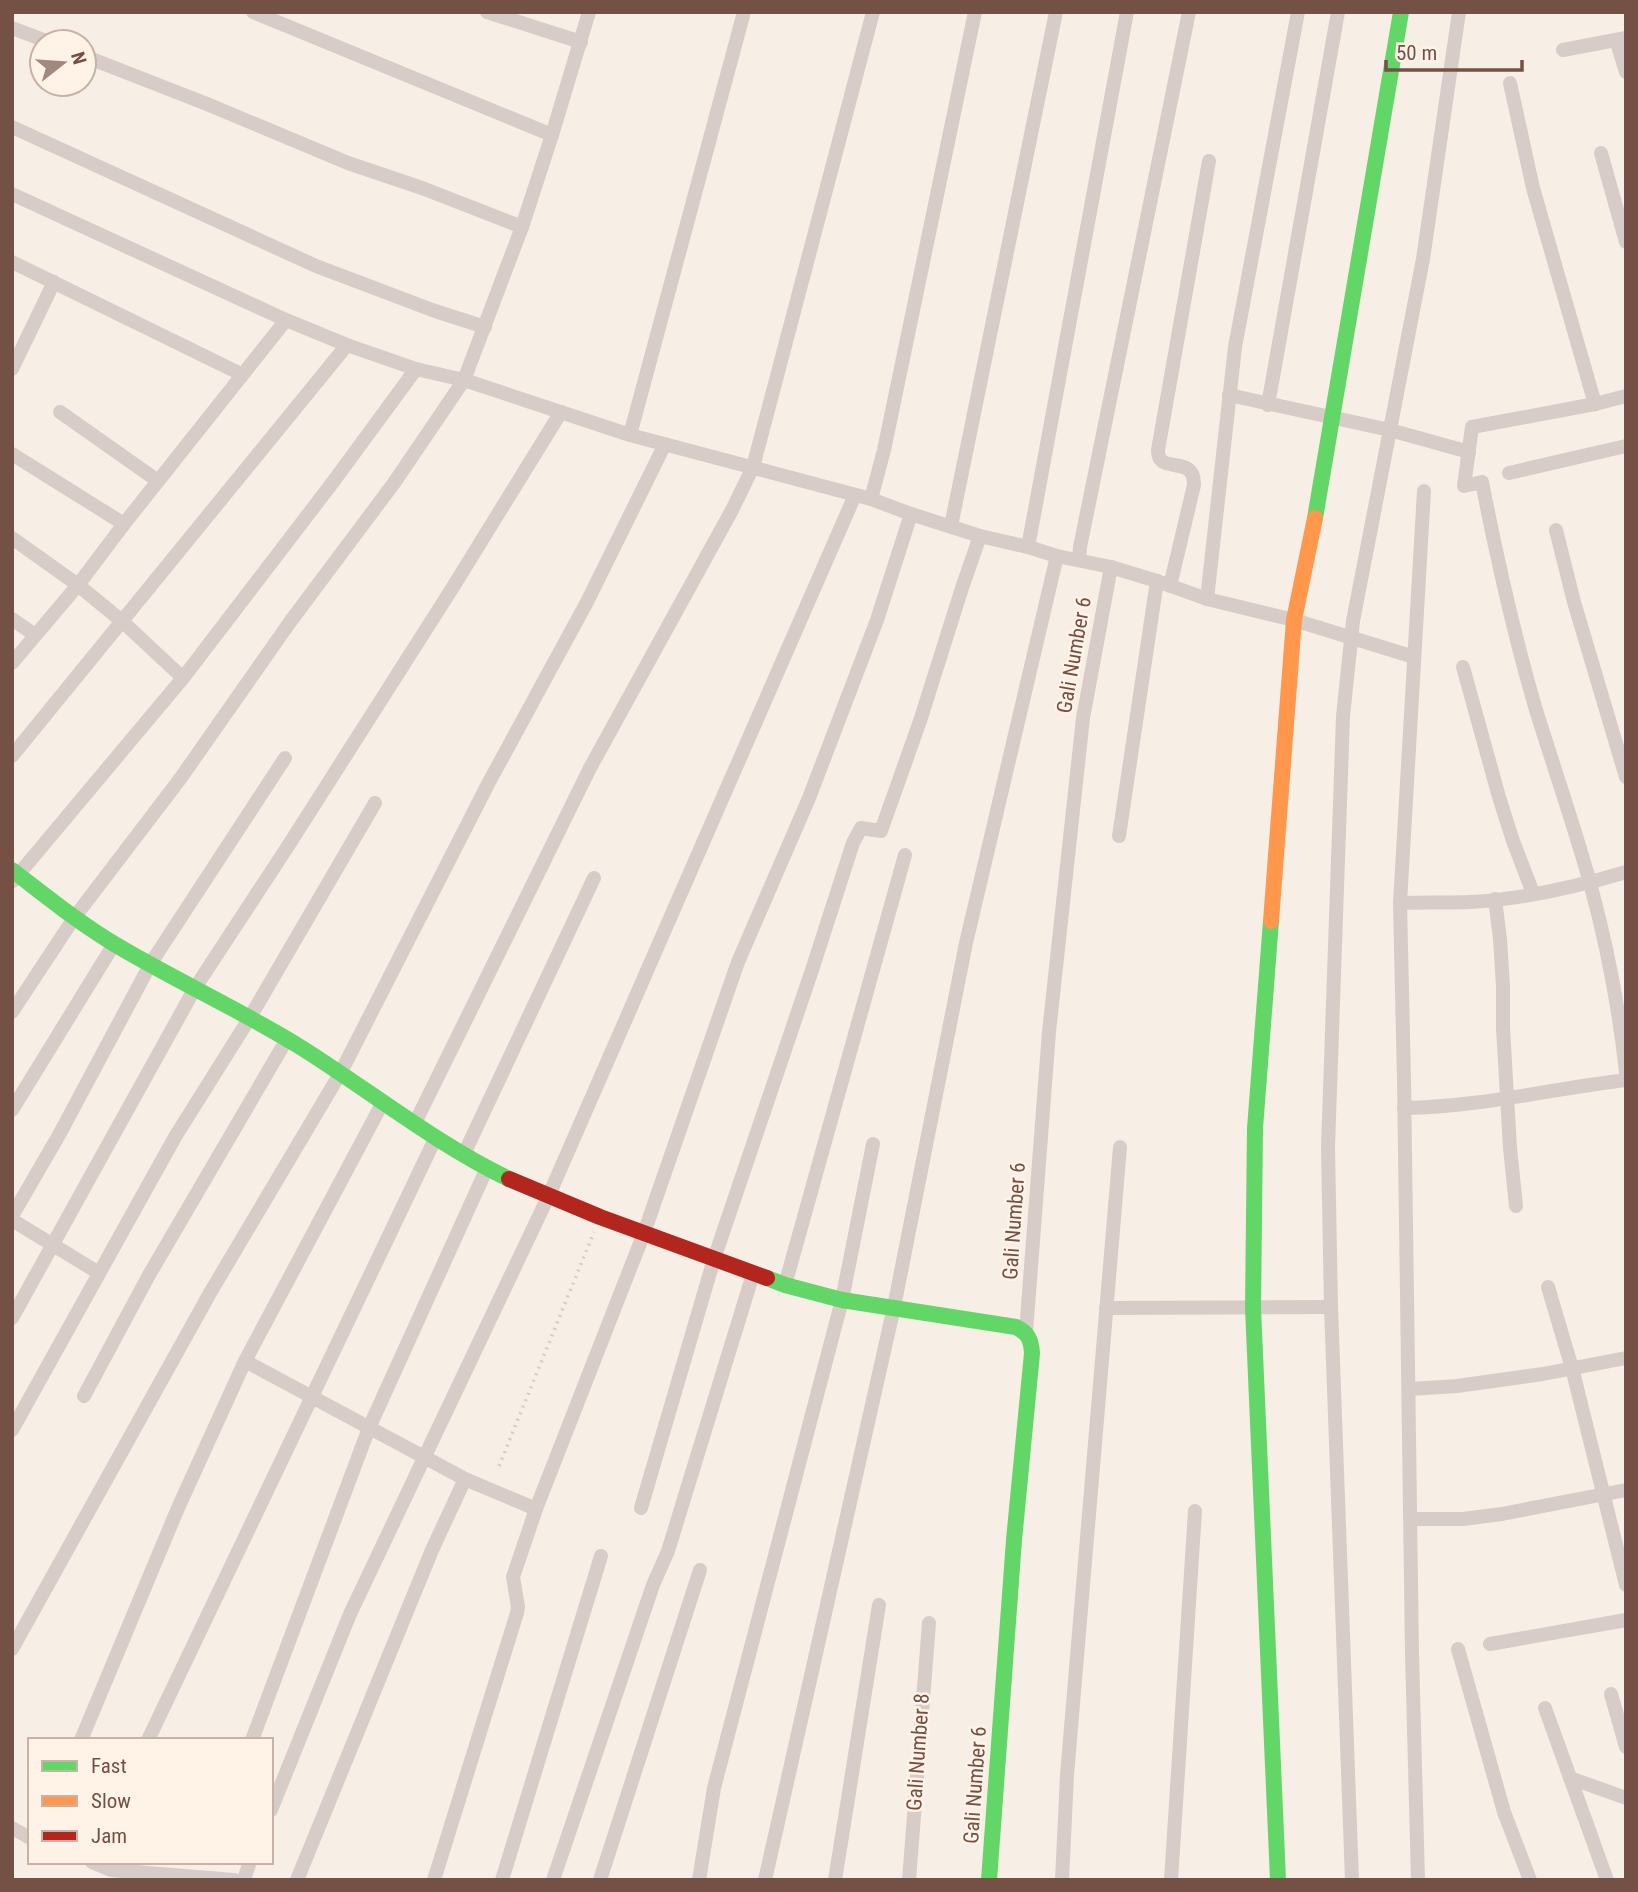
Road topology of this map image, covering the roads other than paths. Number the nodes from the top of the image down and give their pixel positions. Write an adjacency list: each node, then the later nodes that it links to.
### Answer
1 (253, 12): 21 (street)
2 (487, 12): 15 (street)
3 (589, 12): 15 (street)
4 (744, 12): 44 (street)
5 (873, 12): 49 (street)
6 (975, 12): 54 (street)
7 (1056, 12): 57 (street)
8 (1127, 12): 61 (street)
9 (1189, 12): 63 (street)
10 (1298, 12): 36 (street)
11 (1338, 12): 39 (street)
12 (1401, 12): 42 (street)
13 (1459, 12): 43 (street)
14 (1621, 39): 16 (street); 18 (street)
15 (581, 41): 21 (street)
16 (1563, 50)
17 (98, 61): 25 (street)
18 (1626, 72)
19 (1510, 83): 38 (street)
20 (12, 127): 30 (street)
21 (552, 135): 25 (street)
22 (1601, 153): 26 (street)
23 (1209, 161): 65 (street)
24 (12, 194): 29 (street)
25 (522, 227): 30 (street)
26 (1626, 242)
27 (12, 262): 28 (street)
28 (54, 282): 32 (street); 34 (street)
29 (286, 320): 31 (street); 34 (street)
30 (485, 327): 35 (street)
31 (347, 345): 33 (street); 70 (street)
32 (12, 369)
33 (416, 369): 35 (street); 76 (street)
34 (241, 374): 51 (street)
35 (464, 380): 41 (street); 90 (street)
36 (1229, 395): 39 (street); 67 (street)
37 (1626, 396): 38 (street)
38 (1595, 404): 47 (street)
39 (1268, 405): 42 (street)
40 (61, 412): 51 (street)
41 (561, 412): 44 (street); 93 (street)
42 (1332, 417): 43 (street); 69 (street)
43 (1390, 430): 47 (street); 72 (street)
44 (630, 435): 45 (street)
45 (665, 443): 49 (street); 97 (street)
46 (1626, 446): 50 (street)
47 (1469, 452): 86 (street)
48 (12, 454): 56 (street)
49 (753, 467): 53 (street); 104 (street)
50 (1509, 473)
51 (158, 481): 56 (street)
52 (1424, 491): 73 (street)
53 (855, 495): 54 (street); 110 (street)
54 (871, 499): 55 (street)
55 (911, 514): 57 (street); 113 (street)
56 (124, 524): 66 (street)
57 (951, 526): 59 (street)
58 (1556, 530): 79 (street)
59 (980, 536): 61 (street); 115 (street)
60 (12, 538): 66 (street)
61 (1028, 547): 62 (street)
62 (1056, 556): 63 (street); 121 (street)
63 (1079, 561): 64 (street)
64 (1111, 567): 65 (street); 126 (street, Gali Number 6)
65 (1163, 583): 67 (street); 81 (street)
66 (78, 585): 70 (street); 71 (street)
67 (1207, 599): 69 (street)
68 (12, 619): 71 (street)
69 (1294, 620): 72 (street); 124 (street)
70 (123, 622): 76 (street); 77 (street)
71 (35, 635): 74 (street)
72 (1352, 638): 73 (street); 122 (street)
73 (1414, 657): 89 (street)
74 (12, 663)
75 (1463, 667): 87 (street)
76 (183, 678): 84 (street)
77 (12, 756)
78 (285, 758): 92 (street)
79 (1626, 778)
80 (375, 803): 95 (street)
81 (1119, 836)
82 (905, 855): 118 (street)
83 (1626, 872): 86 (street)
84 (14, 875): 90 (street)
85 (594, 877): 108 (street)
86 (1590, 882): 87 (street); 98 (street)
87 (1533, 893): 88 (street)
88 (1496, 899): 89 (street); 100 (street)
89 (1400, 903): 102 (street)
90 (75, 918): 91 (street); 94 (street)
91 (114, 944): 92 (street); 103 (street)
92 (151, 963): 93 (street); 112 (street)
93 (195, 988): 95 (street); 114 (street)
94 (12, 1012)
95 (249, 1019): 96 (street); 116 (street)
96 (287, 1039): 97 (street); 131 (street)
97 (341, 1072): 101 (street); 150 (street)
98 (1626, 1072)
99 (1626, 1080): 100 (street)
100 (1507, 1099): 102 (street); 111 (street)
101 (383, 1102): 104 (street); 128 (street)
102 (1404, 1108): 130 (street)
103 (12, 1110)
104 (415, 1123): 105 (street)
105 (436, 1138): 108 (street); 132 (street)
106 (873, 1144): 120 (street)
107 (1120, 1147): 123 (street)
108 (464, 1154): 109 (street)
109 (487, 1168): 110 (street); 133 (street)
110 (549, 1195): 113 (street); 135 (street)
111 (1516, 1206)
112 (12, 1218): 114 (street)
113 (644, 1233): 115 (street); 140 (street)
114 (52, 1245): 116 (street); 125 (street)
115 (714, 1259): 117 (street); 139 (street)
116 (99, 1273): 134 (street)
117 (753, 1274): 118 (street); 169 (street)
118 (785, 1285): 120 (street)
119 (1548, 1287): 129 (street)
120 (842, 1300): 121 (street); 171 (street)
121 (894, 1307): 126 (street); 172 (street)
122 (1331, 1307): 124 (street); 179 (street)
123 (1106, 1308): 124 (street); 176 (street)
124 (1253, 1308): 178 (street)
125 (12, 1318)
126 (1027, 1332): 175 (street, Gali Number 6)
127 (1626, 1358): 129 (street)
128 (244, 1361): 132 (street); 154 (street)
129 (1572, 1368): 130 (street); 138 (street)
130 (1409, 1389): 142 (street)
131 (84, 1396)
132 (311, 1397): 133 (street); 155 (street)
133 (369, 1428): 135 (street); 156 (street)
134 (12, 1430)
135 (424, 1457): 136 (street); 160 (street)
136 (465, 1479): 140 (street); 166 (street)
137 (1626, 1490): 138 (street)
138 (1605, 1495): 142 (street); 145 (street)
139 (641, 1508)
140 (536, 1509): 167 (street)
141 (1195, 1511): 177 (street)
142 (1411, 1519): 180 (street)
143 (601, 1556): 168 (street)
144 (700, 1570): 170 (street)
145 (1626, 1585)
146 (879, 1605): 173 (street)
147 (1626, 1620): 149 (street)
148 (929, 1623): 174 (street, Gali Number 8)
149 (1489, 1644)
150 (12, 1649)
151 (1458, 1649): 181 (street)
152 (1611, 1694): 157 (street)
153 (1545, 1708): 158 (street)
154 (82, 1738)
155 (149, 1738)
156 (253, 1738)
157 (1626, 1747)
158 (1570, 1778): 159 (street); 182 (street)
159 (1626, 1798)
160 (273, 1805)
161 (12, 1828): 162 (street)
162 (28, 1837)
163 (110, 1870): 164 (street)
164 (202, 1874): 165 (street)
165 (234, 1880)
166 (297, 1880)
167 (434, 1880)
168 (502, 1880)
169 (553, 1880)
170 (600, 1880)
171 (699, 1880)
172 (765, 1880)
173 (835, 1880)
174 (909, 1880)
175 (989, 1880)
176 (1062, 1880)
177 (1171, 1880)
178 (1279, 1880)
179 (1352, 1880)
180 (1418, 1880)
181 (1530, 1880)
182 (1607, 1880)

